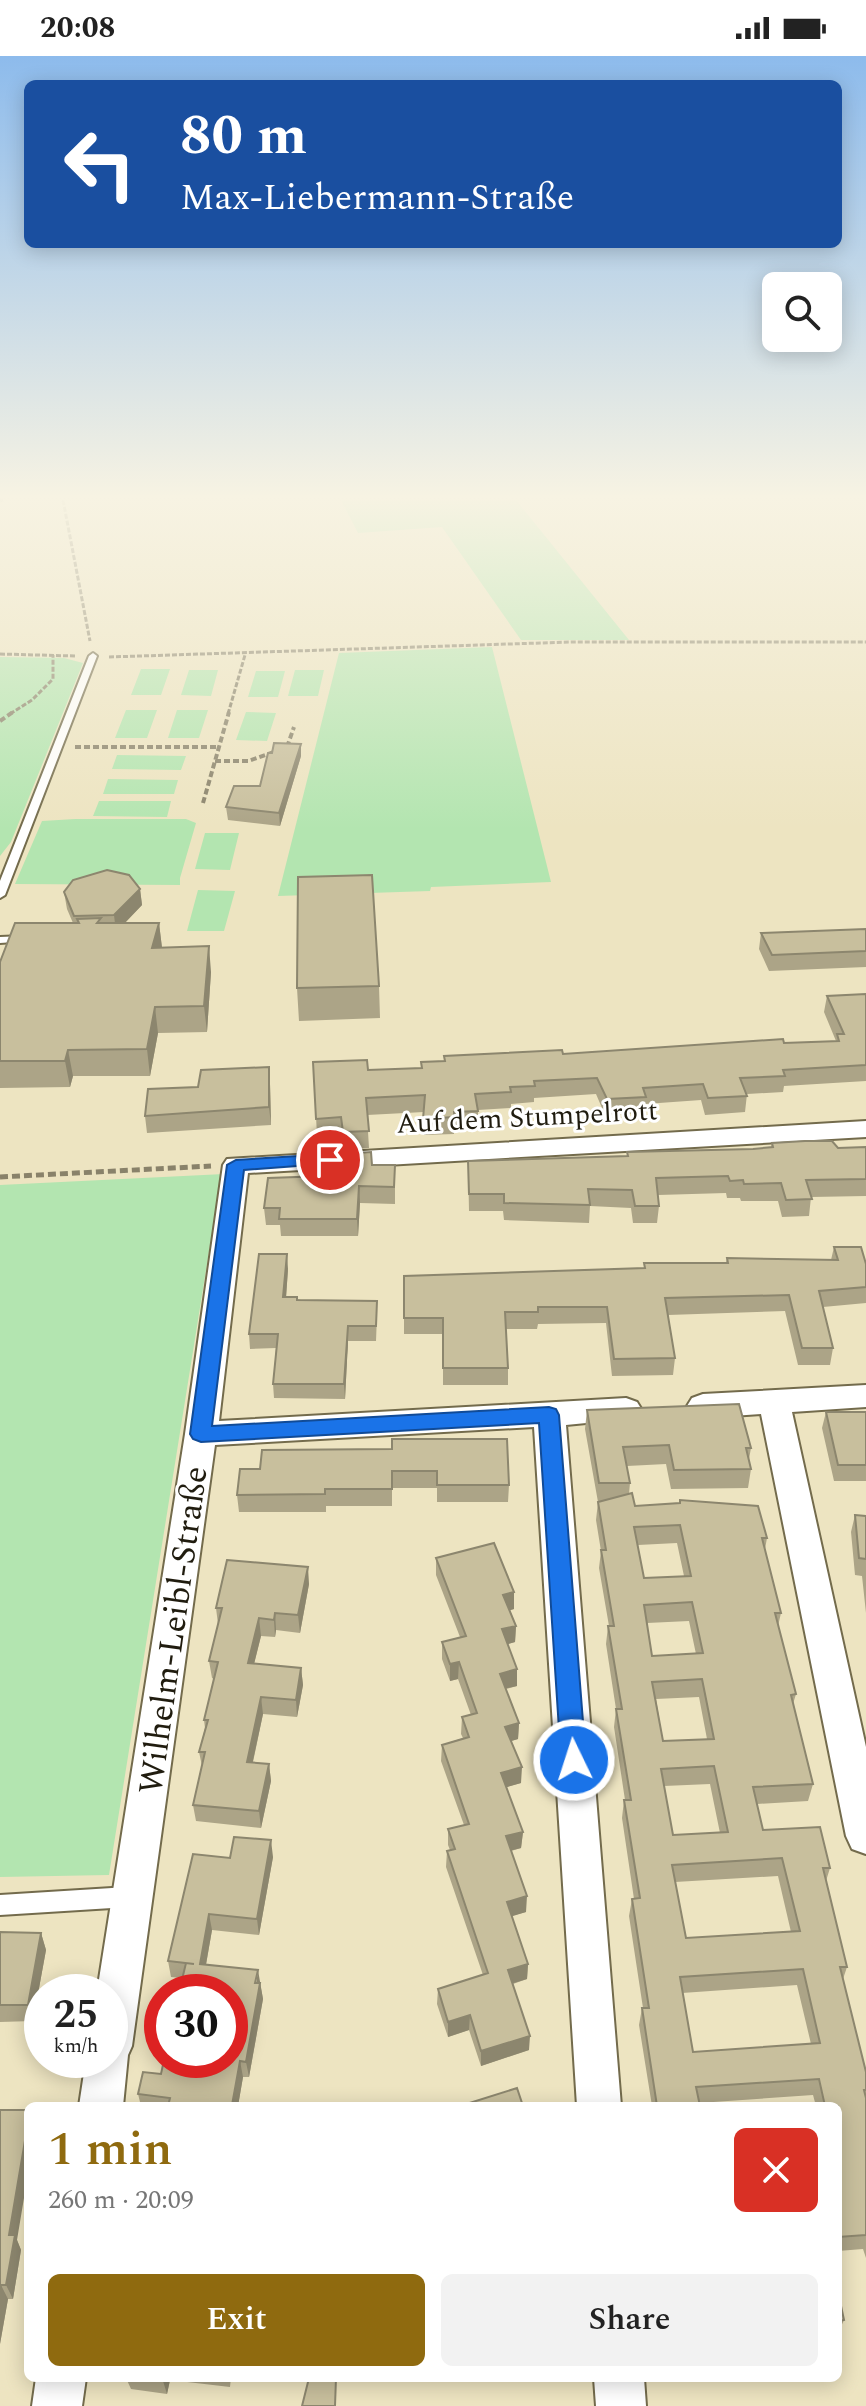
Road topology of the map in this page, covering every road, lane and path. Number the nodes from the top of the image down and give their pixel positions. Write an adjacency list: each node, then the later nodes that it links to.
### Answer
1 (84, 610): 6 (path)
2 (866, 642): 5 (path)
3 (0, 654): 4 (path)
4 (53, 655): 6 (path); 7 (path)
5 (245, 655): 6 (path); 10 (path)
6 (93, 656): 9 (lane)
7 (0, 721)
8 (294, 727): 11 (path)
9 (58, 747): 10 (path); 13 (lane)
10 (219, 747): 11 (path)
11 (215, 761): 12 (path)
12 (203, 803)
13 (0, 895)
14 (44, 939): 15 (lane)
15 (0, 940)
16 (866, 1129): 17 (street, Auf dem Stumpelrott)
17 (236, 1165): 18 (path); 22 (street, Wilhelm-Leibl-Straße)
18 (0, 1177)
19 (866, 1396): 20 (street)
20 (774, 1402): 21 (street); 23 (street)
21 (549, 1415): 22 (street); 29 (street)
22 (201, 1434): 24 (street, Wilhelm-Leibl-Straße)
23 (866, 1836)
24 (132, 1897): 25 (lane); 26 (street, Wilhelm-Leibl-Straße)
25 (0, 1905)
26 (121, 1974)
27 (105, 2078): 28 (street)
28 (102, 2102)
29 (599, 2102)
30 (60, 2382): 32 (street)
31 (619, 2382): 33 (street)
32 (57, 2406)
33 (621, 2406)

